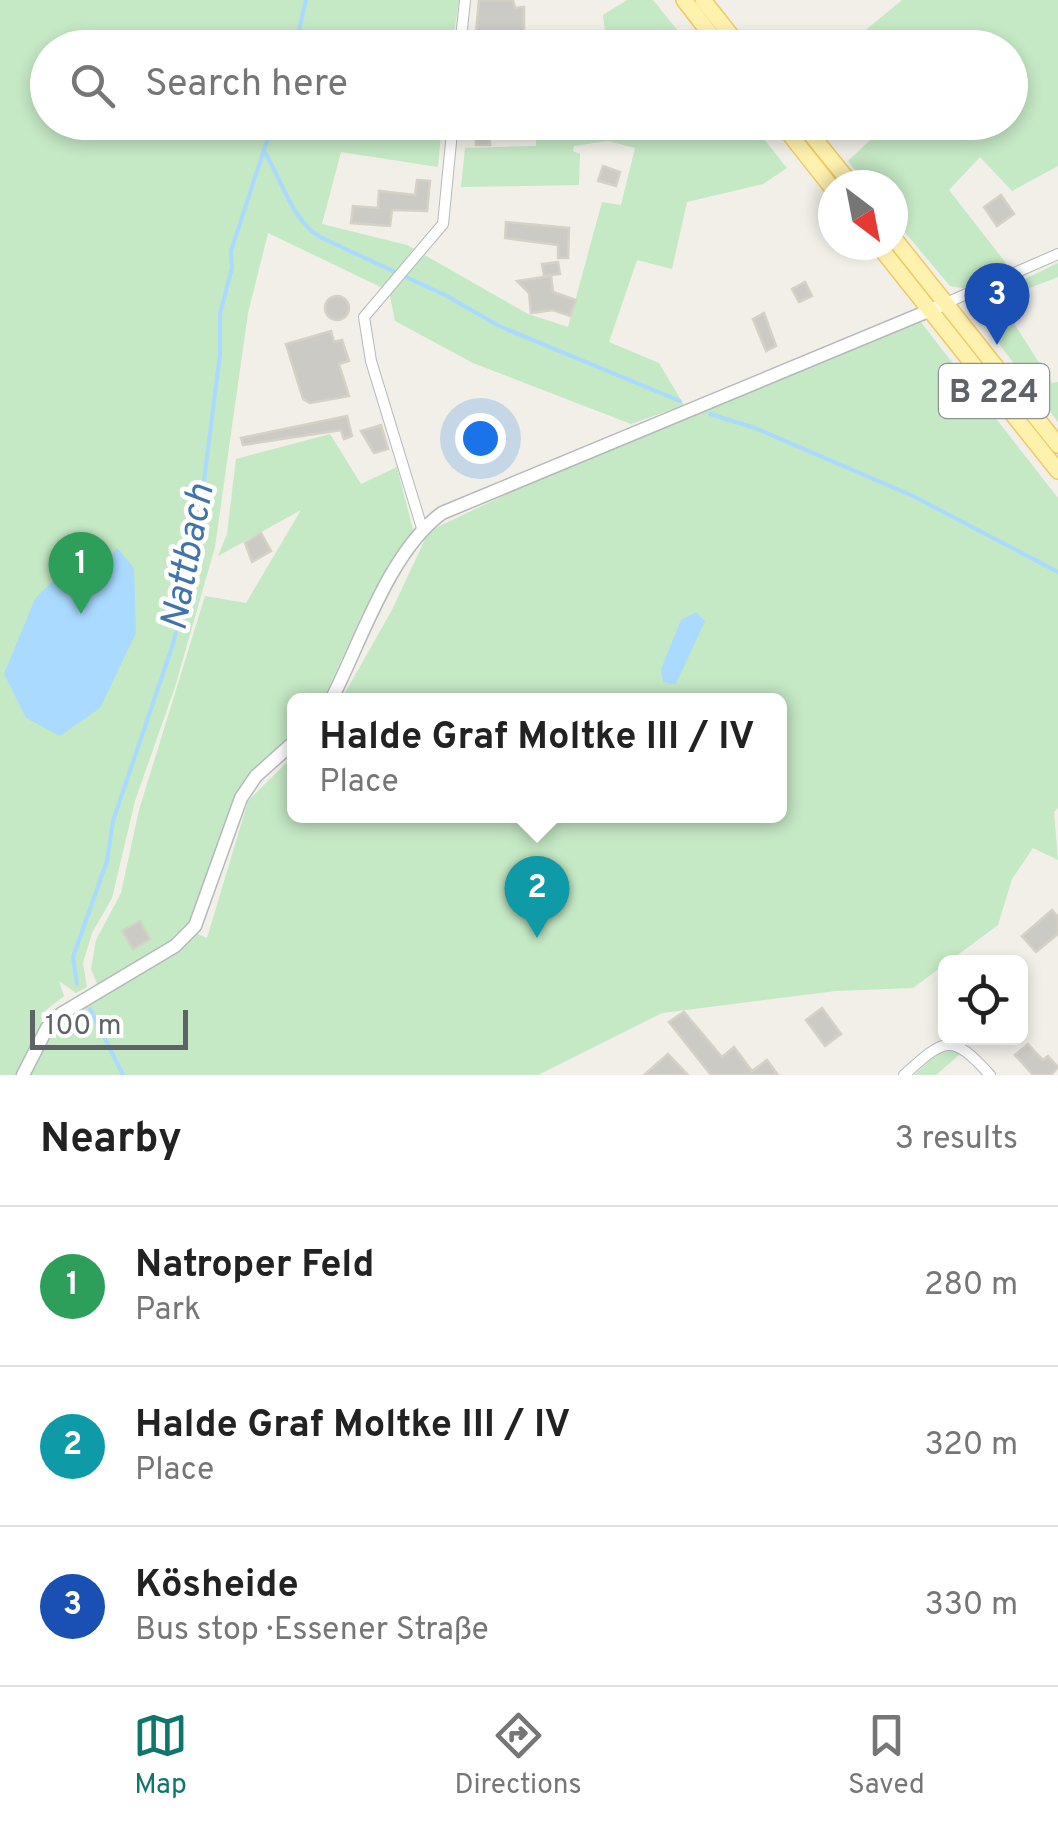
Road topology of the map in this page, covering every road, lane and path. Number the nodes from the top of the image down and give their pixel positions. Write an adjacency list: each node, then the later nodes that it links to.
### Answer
1 (465, 0): 4 (street)
2 (684, 0): 5 (main road)
3 (703, 0): 6 (main road)
4 (462, 30)
5 (707, 30)
6 (727, 30)
7 (452, 140): 19 (street)
8 (794, 140): 10 (main road)
9 (816, 140): 11 (main road)
10 (818, 170)
11 (840, 170)
12 (1058, 254): 15 (street)
13 (908, 255): 15 (main road, B 224)
14 (890, 260): 16 (main road, B 224)
15 (946, 303): 16 (street); 17 (main road, B 224)
16 (930, 310): 18 (main road, B 224); 19 (street)
17 (1058, 445)
18 (1058, 471)
19 (422, 528): 20 (street)
20 (334, 693)
21 (287, 748): 22 (street)
22 (22, 1075)
23 (904, 1075): 24 (street)
24 (990, 1075)

